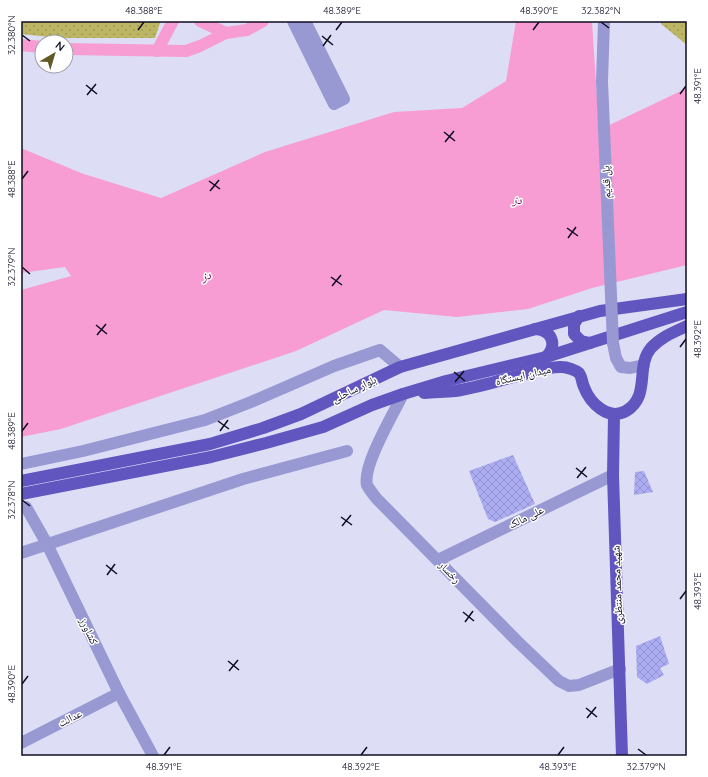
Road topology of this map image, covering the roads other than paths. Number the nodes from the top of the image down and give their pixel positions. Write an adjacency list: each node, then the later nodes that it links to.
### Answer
1 (293, 21): 2 (street)
2 (305, 21)
3 (604, 21): 11 (street, پل قدیم, bridge)
4 (687, 299): 6 (main road, بلوار ساحلی)
5 (687, 312): 9 (main road, بلوار ساحلی)
6 (580, 316): 8 (main road, بلوار ساحلی); 9 (main road)
7 (687, 326): 11 (main road)
8 (535, 328): 10 (main road); 12 (main road, بلوار ساحلی)
9 (590, 343): 10 (main road, بلوار ساحلی)
10 (546, 357): 13 (main road, بلوار ساحلی)
11 (644, 365): 15 (main road)
12 (400, 367): 14 (main road, بلوار ساحلی); 18 (street)
13 (403, 394): 15 (main road, میدان ایستگاه); 16 (main road, بلوار ساحلی); 25 (street, رخسار)
14 (314, 408): 16 (main road); 20 (main road, بلوار ساحلی)
15 (614, 415): 19 (main road, شهید محمد منتظری)
16 (323, 426): 21 (main road, بلوار ساحلی)
17 (347, 451): 23 (street)
18 (21, 464)
19 (613, 475): 25 (street, علی مالک); 26 (main road, شهید محمد منتظری)
20 (21, 481)
21 (21, 494)
22 (26, 507): 23 (street, کشاورز)
23 (47, 544): 24 (street); 27 (street, کشاورز)
24 (21, 553)
25 (438, 560): 26 (street, رخسار)
26 (620, 669): 30 (main road, شهید محمد منتظری)
27 (119, 693): 28 (street, عدالت); 29 (street, کشاورز)
28 (21, 743)
29 (154, 756)
30 (622, 756)

